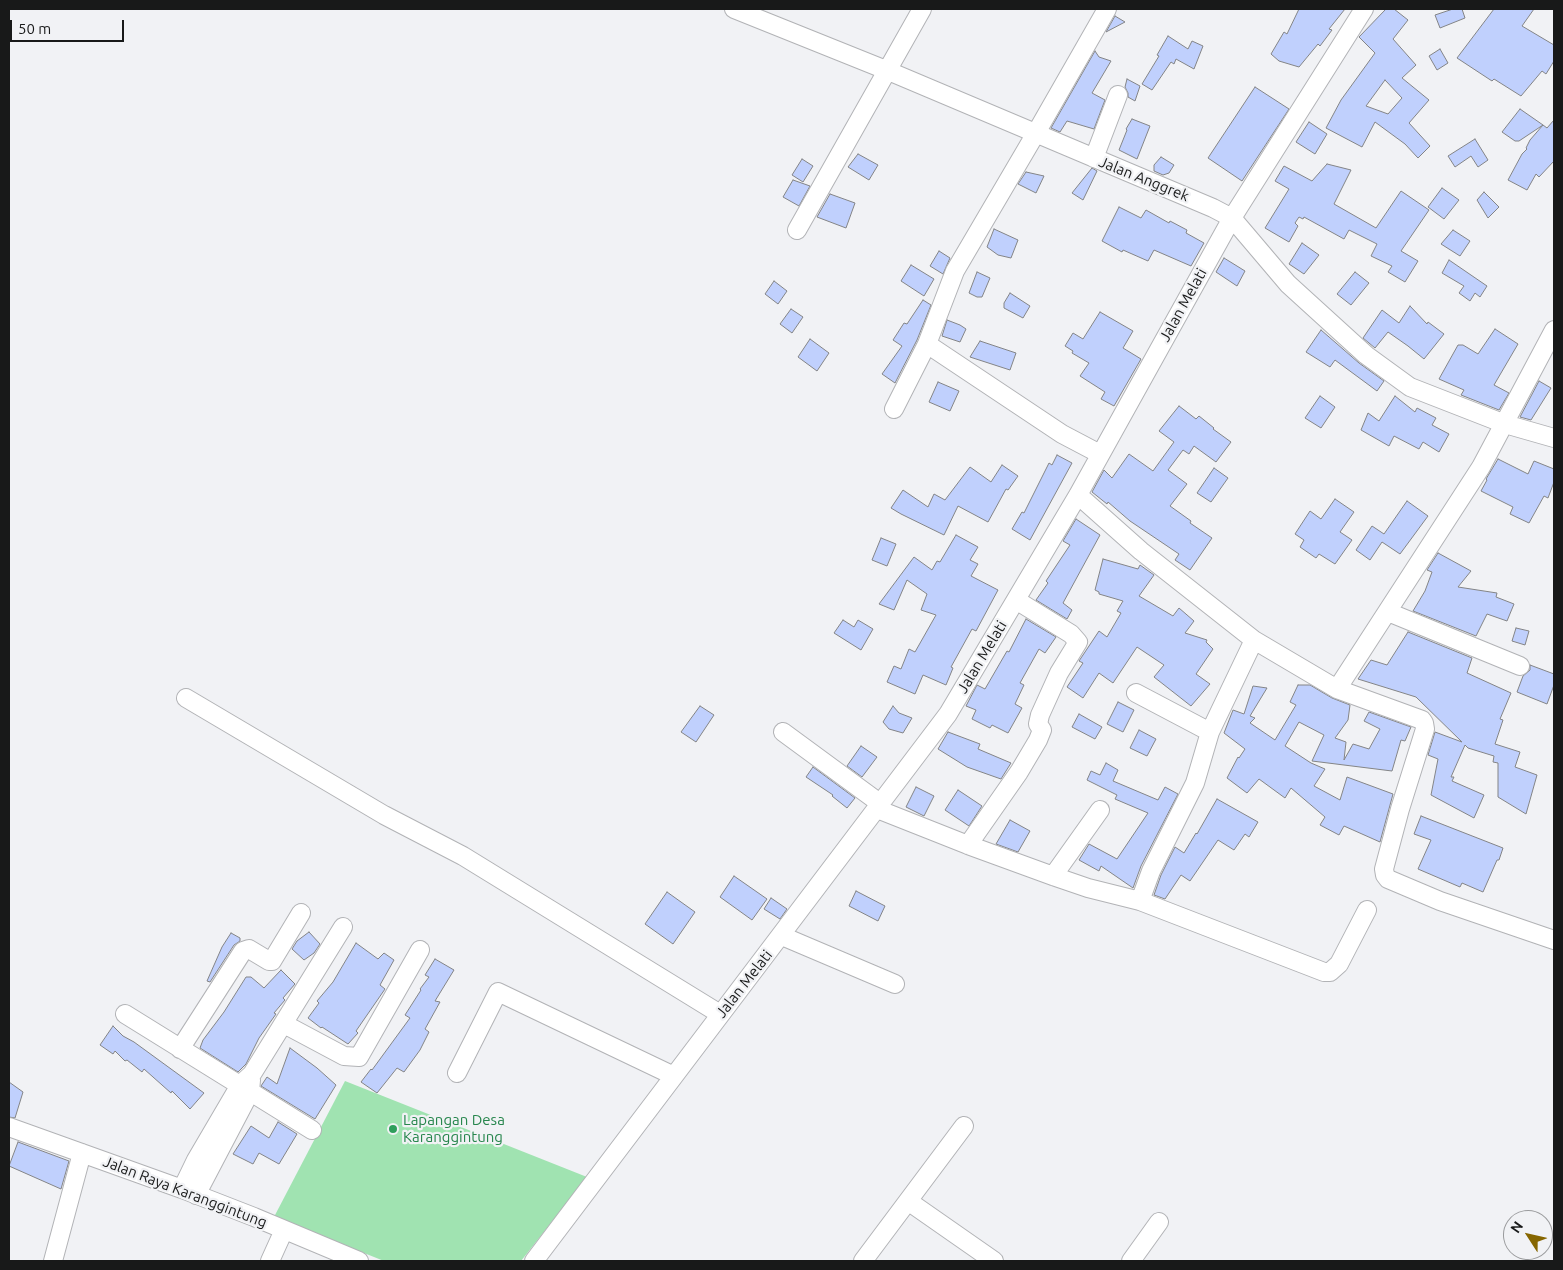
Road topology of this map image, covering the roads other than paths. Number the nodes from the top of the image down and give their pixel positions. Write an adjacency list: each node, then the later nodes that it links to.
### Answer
1 (734, 9): 5 (street, Jalan Anggrek)
2 (922, 9): 5 (street)
3 (1107, 9): 7 (street)
4 (1364, 9): 9 (street, Jalan Melati)
5 (886, 70): 7 (street, Jalan Anggrek); 10 (street)
6 (1118, 95): 8 (street)
7 (1036, 134): 8 (street, Jalan Anggrek); 12 (street)
8 (1094, 158): 9 (street, Jalan Anggrek)
9 (1232, 218): 14 (street, Jalan Anggrek); 16 (street, Jalan Melati)
10 (797, 230)
11 (1554, 330): 14 (street)
12 (927, 344): 13 (street); 16 (street)
13 (894, 409)
14 (1504, 424): 15 (street, Jalan Anggrek); 19 (street)
15 (1554, 438)
16 (1100, 454): 17 (street, Jalan Melati)
17 (1078, 495): 18 (street, Jalan Melati); 20 (street)
18 (1016, 600): 27 (street, Jalan Melati); 29 (street)
19 (1388, 612): 21 (street); 22 (street)
20 (1254, 640): 22 (street); 26 (street)
21 (1520, 666)
22 (1337, 689): 36 (street)
23 (1136, 693): 26 (street)
24 (186, 698): 40 (street)
25 (783, 732): 27 (street)
26 (1210, 732): 31 (street)
27 (879, 807): 29 (street); 35 (street, Jalan Melati)
28 (1100, 810): 30 (street)
29 (968, 845): 30 (street)
30 (1053, 876): 31 (street)
31 (1140, 901): 32 (street)
32 (1367, 910)
33 (301, 913): 42 (street)
34 (343, 927): 41 (street)
35 (782, 936): 38 (street); 40 (street, Jalan Melati)
36 (1554, 940)
37 (420, 950): 41 (street)
38 (895, 984)
39 (125, 1014): 42 (street)
40 (720, 1014): 44 (street, Jalan Melati)
41 (284, 1024): 45 (street)
42 (180, 1049): 45 (street)
43 (457, 1073): 44 (street)
44 (674, 1076): 57 (street, Jalan Melati)
45 (247, 1084): 48 (street); 50 (street)
46 (964, 1126): 51 (street)
47 (9, 1127): 49 (street, Jalan Raya Karanggintung)
48 (312, 1130)
49 (82, 1153): 50 (street, Jalan Raya Karanggintung); 54 (street)
50 (189, 1192): 53 (street, Jalan Raya Karanggintung)
51 (908, 1201): 58 (street); 59 (street)
52 (1159, 1222): 60 (street)
53 (284, 1230): 55 (street); 56 (street, Jalan Raya Karanggintung)
54 (53, 1261)
55 (270, 1261)
56 (359, 1261)
57 (534, 1261)
58 (863, 1261)
59 (994, 1261)
60 (1131, 1261)

